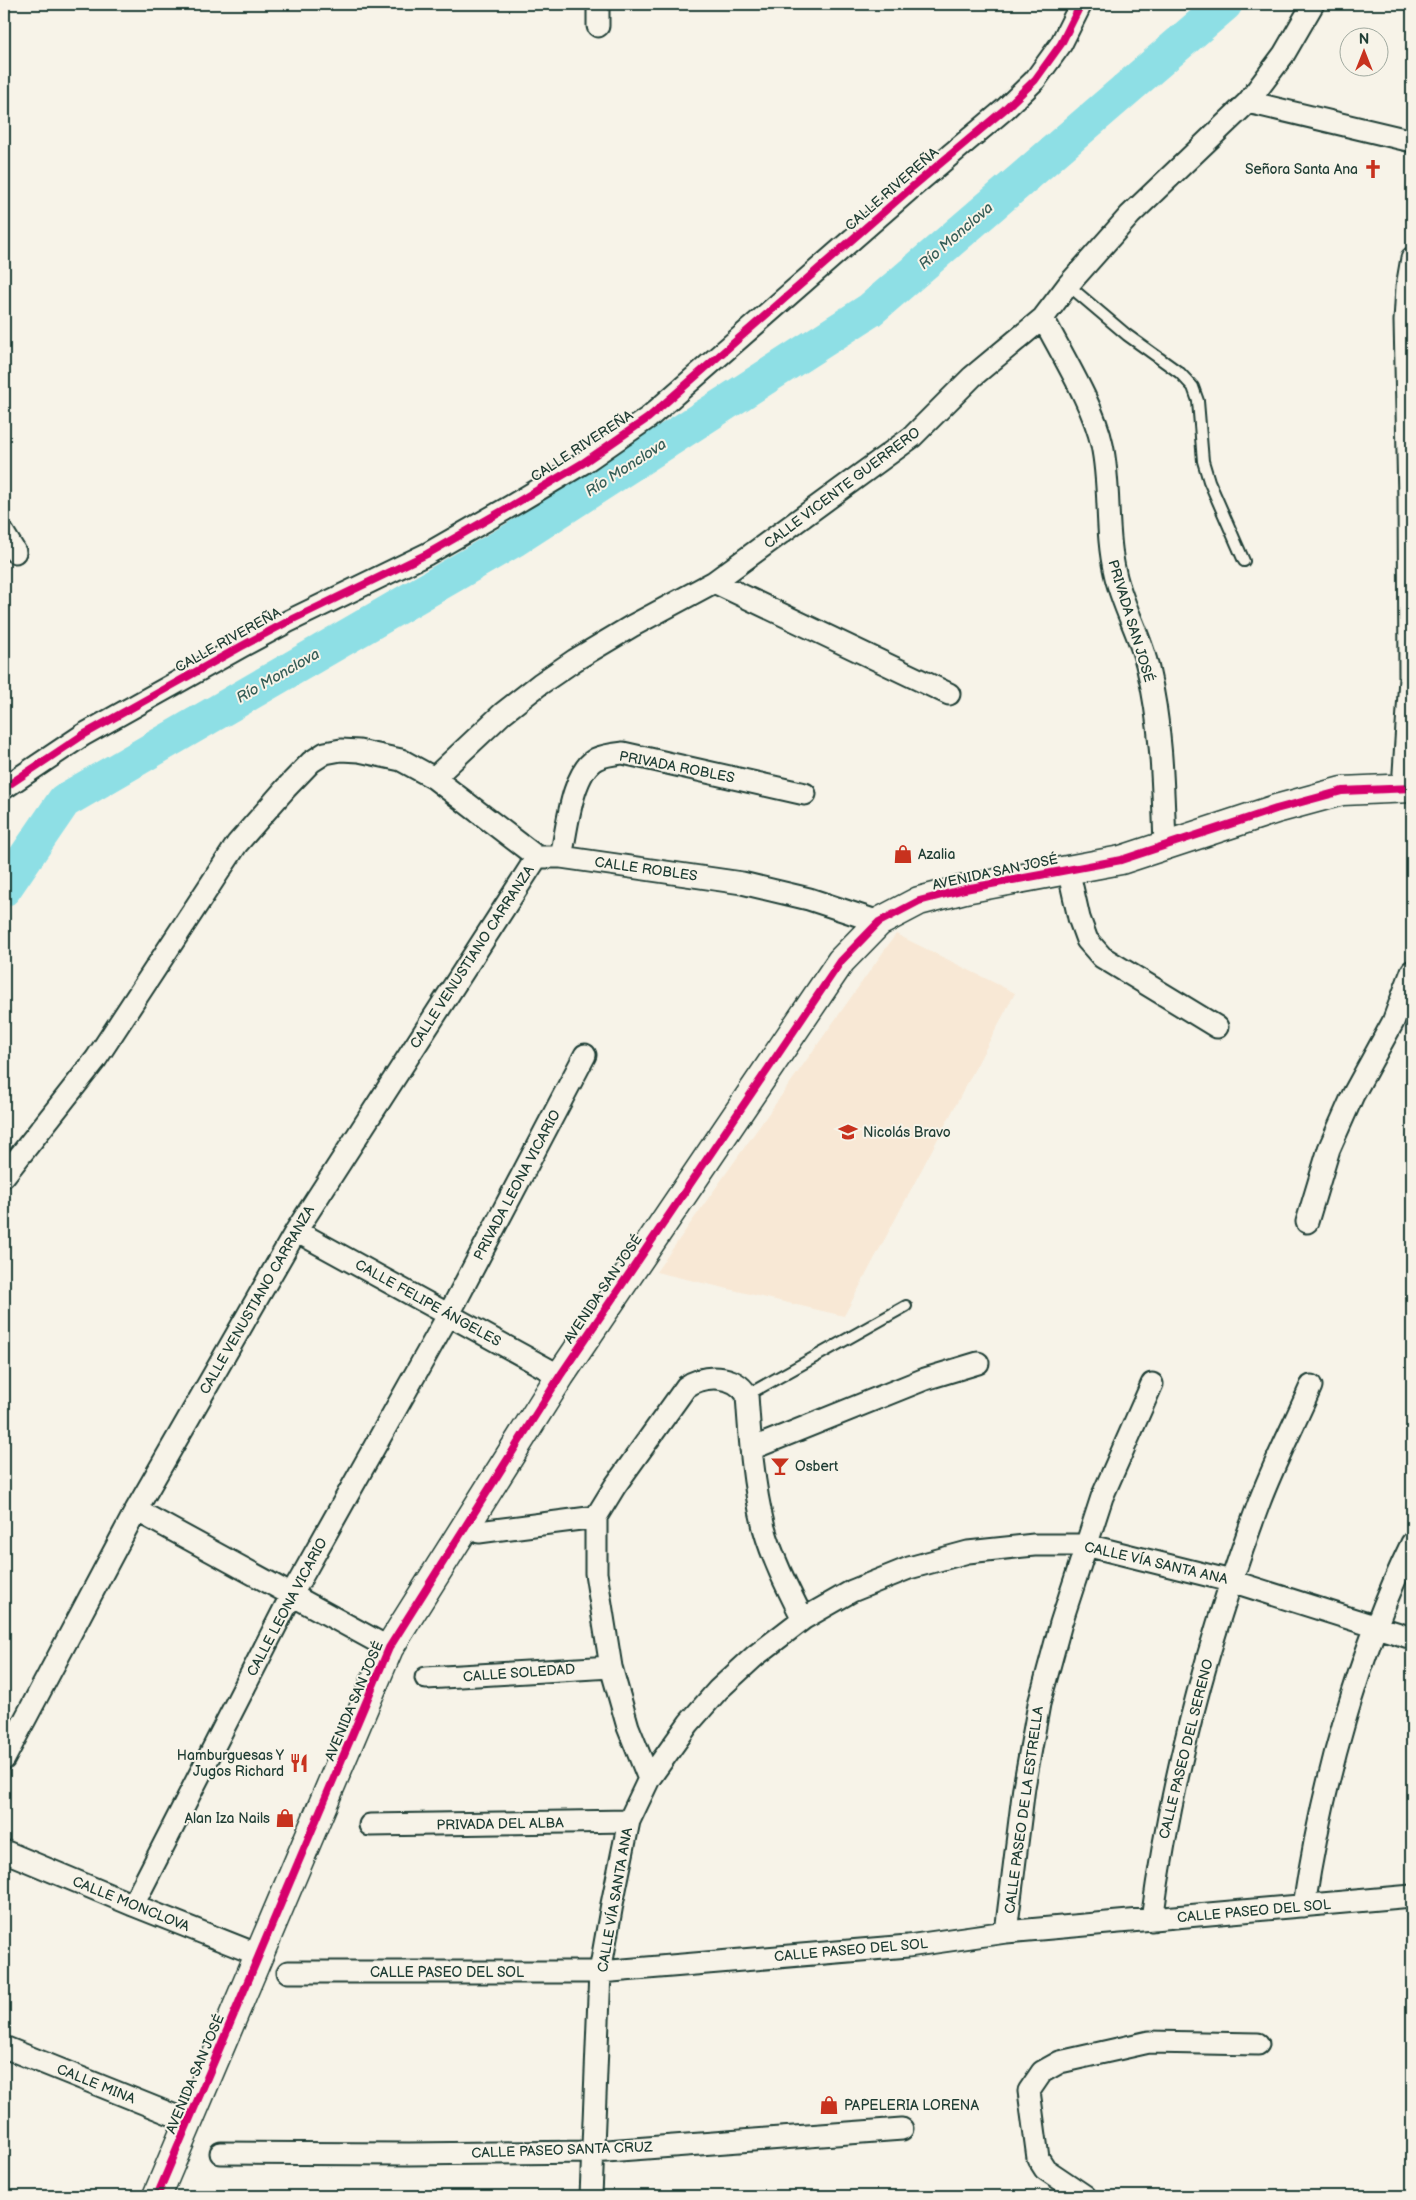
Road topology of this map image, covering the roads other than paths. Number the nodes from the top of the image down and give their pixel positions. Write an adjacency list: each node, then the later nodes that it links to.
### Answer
1 (598, 4): 4 (street)
2 (1081, 4): 16 (street, CALLE RIVEREÑA)
3 (1313, 4): 5 (street, CALLE VICENTE GUERRERO)
4 (598, 26)
5 (1248, 102): 6 (street); 8 (street, CALLE VICENTE GUERRERO)
6 (1412, 141)
7 (1412, 258): 17 (street)
8 (1068, 285): 9 (street, CALLE VICENTE GUERRERO); 12 (lane)
9 (1044, 318): 13 (street, CALLE VICENTE GUERRERO); 19 (street, PRIVADA SAN JOSÉ)
10 (4, 534): 11 (street)
11 (15, 552)
12 (1244, 561)
13 (714, 582): 14 (street); 15 (street, CALLE VICENTE GUERRERO)
14 (949, 694)
15 (434, 778): 20 (street); 27 (street)
16 (4, 788)
17 (1408, 788): 19 (street, AVENIDA SAN JOSÉ)
18 (805, 794): 21 (street, PRIVADA ROBLES)
19 (1165, 846): 22 (street, AVENIDA SAN JOSÉ)
20 (537, 857): 21 (street, CALLE ROBLES); 29 (street, CALLE VENUSTIANO CARRANZA)
21 (561, 857): 23 (street, CALLE ROBLES)
22 (1068, 869): 23 (street, AVENIDA SAN JOSÉ); 25 (street)
23 (879, 922): 33 (street, AVENIDA SAN JOSÉ)
24 (1412, 971): 28 (street)
25 (1217, 1027)
26 (585, 1055): 31 (street, PRIVADA LEONA VICARIO)
27 (4, 1176)
28 (1307, 1222)
29 (296, 1231): 31 (street, CALLE FELIPE ÁNGELES); 38 (street, CALLE VENUSTIANO CARRANZA)
30 (906, 1306): 36 (lane)
31 (449, 1314): 33 (street, CALLE FELIPE ÁNGELES); 44 (street, CALLE LEONA VICARIO)
32 (978, 1363): 37 (street)
33 (560, 1376): 48 (street, AVENIDA SAN JOSÉ)
34 (1152, 1384): 42 (street, CALLE PASEO DE LA ESTRELLA)
35 (1311, 1386): 43 (street, CALLE PASEO DEL SERENO)
36 (747, 1396): 37 (street); 39 (street)
37 (751, 1449): 45 (street)
38 (136, 1510): 44 (street); 51 (street, CALLE VENUSTIANO CARRANZA)
39 (596, 1517): 40 (street); 49 (street)
40 (479, 1532)
41 (1412, 1543): 46 (street)
42 (1086, 1545): 43 (street, CALLE VÍA SANTA ANA); 45 (street, CALLE VÍA SANTA ANA); 60 (street, CALLE PASEO DE LA ESTRELLA)
43 (1231, 1581): 46 (street, CALLE VÍA SANTA ANA); 59 (street, CALLE PASEO DEL SERENO)
44 (291, 1596): 48 (street); 57 (street, CALLE LEONA VICARIO)
45 (803, 1619): 52 (street, CALLE VÍA SANTA ANA)
46 (1376, 1626): 47 (street, CALLE VÍA SANTA ANA); 58 (street)
47 (1412, 1638)
48 (389, 1648): 61 (street, AVENIDA SAN JOSÉ)
49 (611, 1667): 50 (street, CALLE SOLEDAD); 52 (street)
50 (426, 1678)
51 (4, 1759)
52 (649, 1779): 53 (street, CALLE VÍA SANTA ANA)
53 (629, 1821): 54 (street, PRIVADA DEL ALBA); 63 (street, CALLE VÍA SANTA ANA)
54 (370, 1825)
55 (4, 1851): 57 (street, CALLE MONCLOVA)
56 (1412, 1896): 58 (street, CALLE PASEO DEL SOL)
57 (133, 1906): 61 (street, CALLE MONCLOVA)
58 (1304, 1906): 59 (street, CALLE PASEO DEL SOL)
59 (1152, 1920): 60 (street, CALLE PASEO DEL SOL)
60 (1006, 1932): 63 (street, CALLE PASEO DEL SOL)
61 (259, 1955): 66 (street, AVENIDA SAN JOSÉ)
62 (288, 1972): 63 (street, CALLE PASEO DEL SOL)
63 (600, 1972): 69 (street, CALLE VÍA SANTA ANA)
64 (1258, 2044): 72 (street)
65 (4, 2047): 66 (street, CALLE MINA)
66 (188, 2121): 70 (street, AVENIDA SAN JOSÉ)
67 (902, 2129): 69 (street, CALLE PASEO SANTA CRUZ)
68 (221, 2152): 69 (street, CALLE PASEO SANTA CRUZ)
69 (593, 2152): 71 (street, CALLE VÍA SANTA ANA)
70 (156, 2196)
71 (591, 2196)
72 (1085, 2196)

